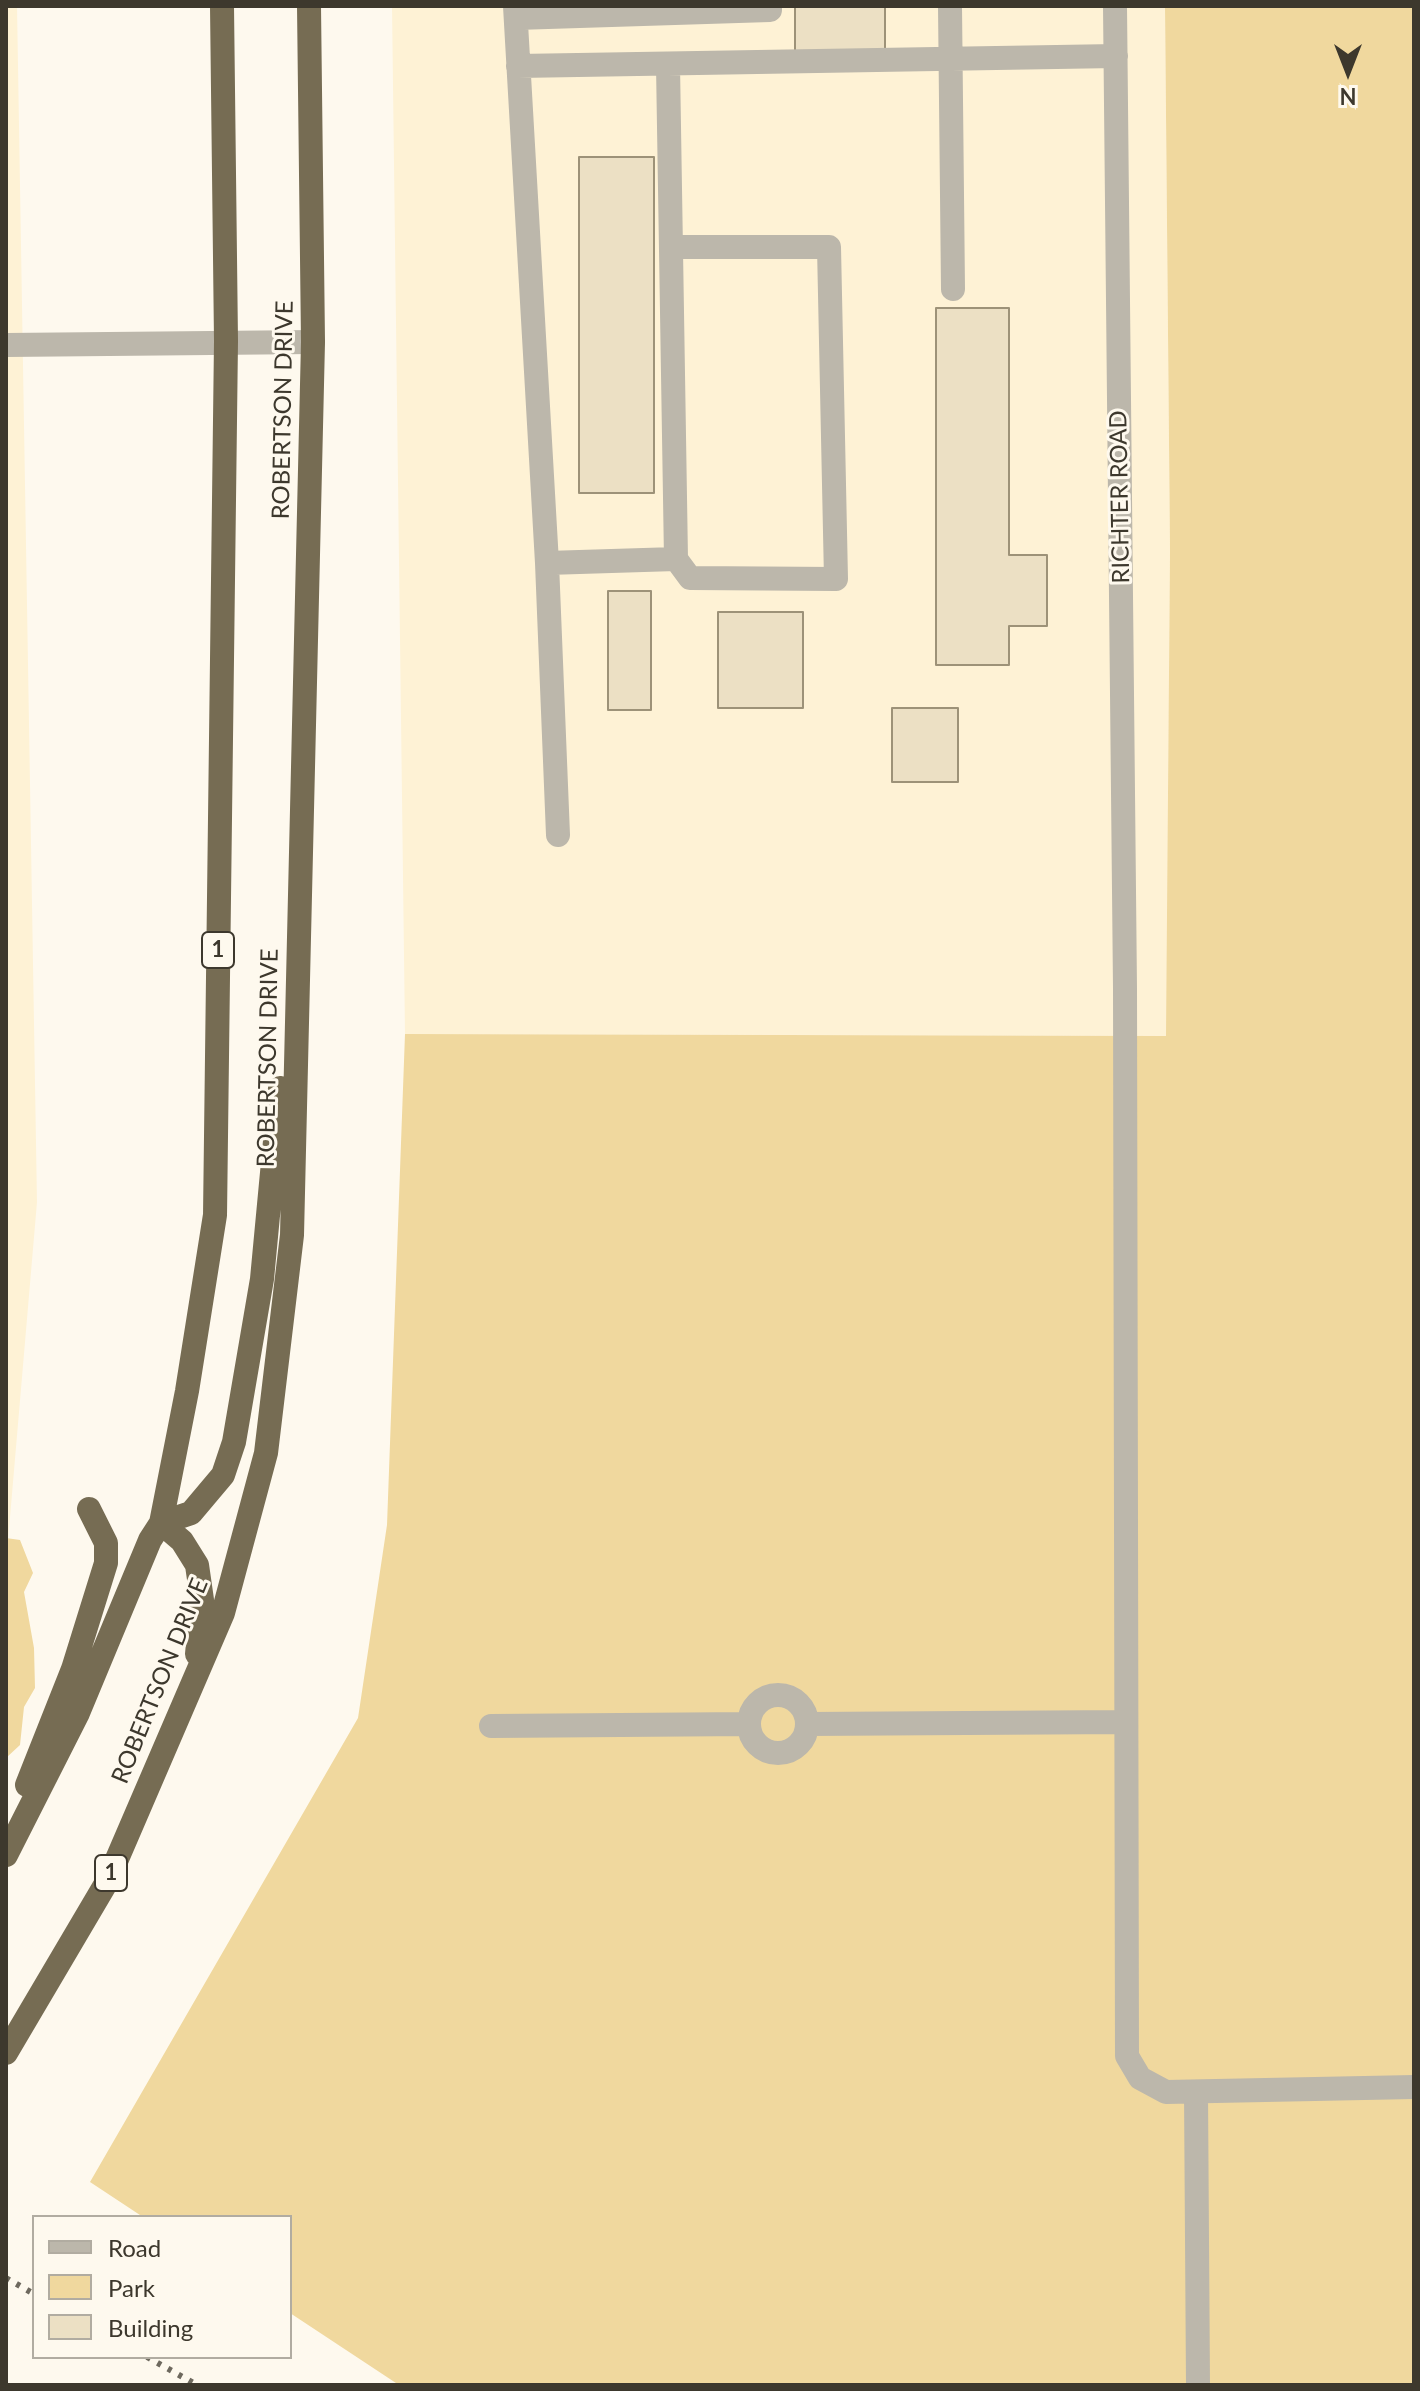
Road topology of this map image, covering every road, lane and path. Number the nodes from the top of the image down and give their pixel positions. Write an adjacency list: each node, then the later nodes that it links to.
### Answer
1 (222, 6): 13 (highway, 1)
2 (309, 6): 14 (highway, ROBERTSON DRIVE / 1)
3 (770, 6): 6 (lane)
4 (950, 6): 8 (lane)
5 (1115, 6): 7 (lane, RICHTER ROAD)
6 (515, 12): 10 (lane)
7 (1116, 56): 8 (lane); 23 (lane, RICHTER ROAD)
8 (949, 60): 9 (lane); 12 (lane)
9 (668, 65): 10 (lane); 11 (lane)
10 (518, 66): 17 (lane)
11 (671, 247): 16 (lane); 16 (lane)
12 (953, 289)
13 (226, 341): 14 (lane); 15 (lane); 21 (highway, 1)
14 (313, 342): 19 (highway, ROBERTSON DRIVE / 1)
15 (6, 345)
16 (676, 559): 17 (lane)
17 (547, 563): 18 (lane)
18 (558, 835)
19 (298, 984): 21 (highway); 22 (highway, ROBERTSON DRIVE / 1)
20 (89, 1509): 27 (highway)
21 (161, 1523): 22 (highway); 27 (highway, 1)
22 (194, 1681): 28 (highway, ROBERTSON DRIVE / 1)
23 (1125, 1722): 25 (lane); 30 (lane, RICHTER ROAD)
24 (749, 1724): 25 (lane); 25 (lane); 26 (lane)
25 (808, 1724)
26 (491, 1726)
27 (8, 1852)
28 (6, 2053)
29 (1414, 2087): 30 (lane, RICHTER ROAD)
30 (1196, 2092): 31 (lane)
31 (1198, 2385)

